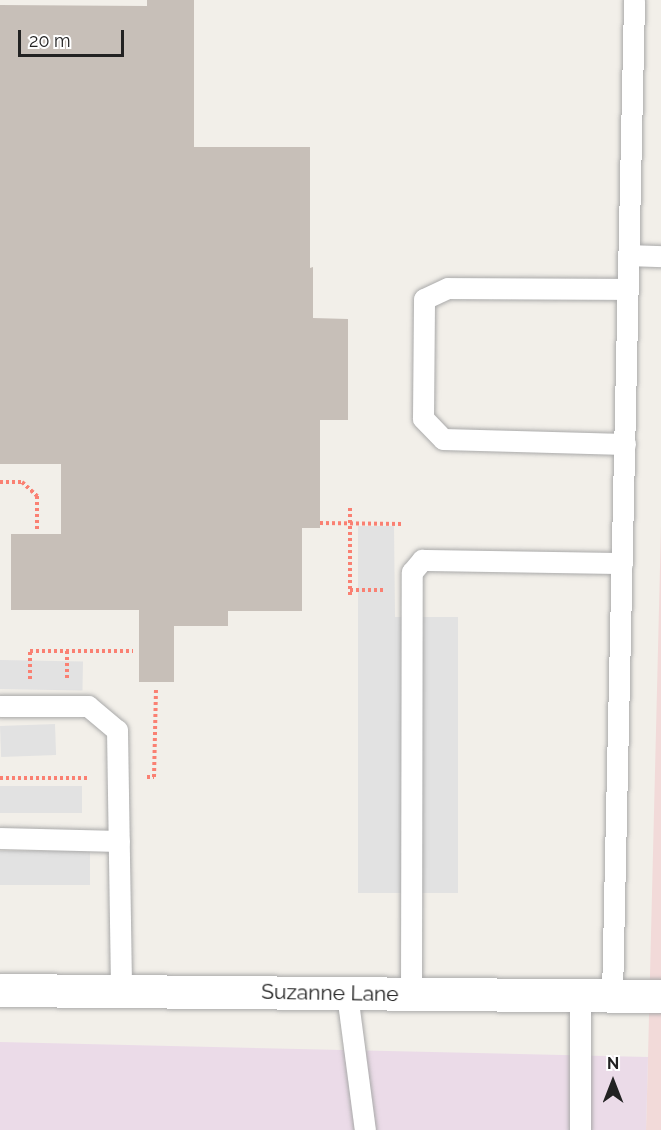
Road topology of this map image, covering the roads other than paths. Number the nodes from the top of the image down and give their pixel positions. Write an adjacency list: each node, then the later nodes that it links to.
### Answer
1 (634, 0): 2 (lane)
2 (628, 255): 3 (lane); 4 (lane)
3 (661, 256)
4 (628, 289): 5 (lane); 5 (lane)
5 (625, 444): 6 (lane)
6 (622, 562): 13 (lane); 15 (lane)
7 (0, 706): 9 (lane)
8 (0, 838): 9 (lane)
9 (119, 841): 11 (lane)
10 (0, 990): 11 (street, Suzanne Lane)
11 (121, 991): 12 (street, Suzanne Lane)
12 (347, 994): 13 (street, Suzanne Lane); 17 (lane)
13 (411, 994): 14 (street, Suzanne Lane)
14 (580, 995): 15 (street, Suzanne Lane); 18 (lane)
15 (612, 995): 16 (street, Suzanne Lane)
16 (661, 996)
17 (365, 1130)
18 (580, 1130)

